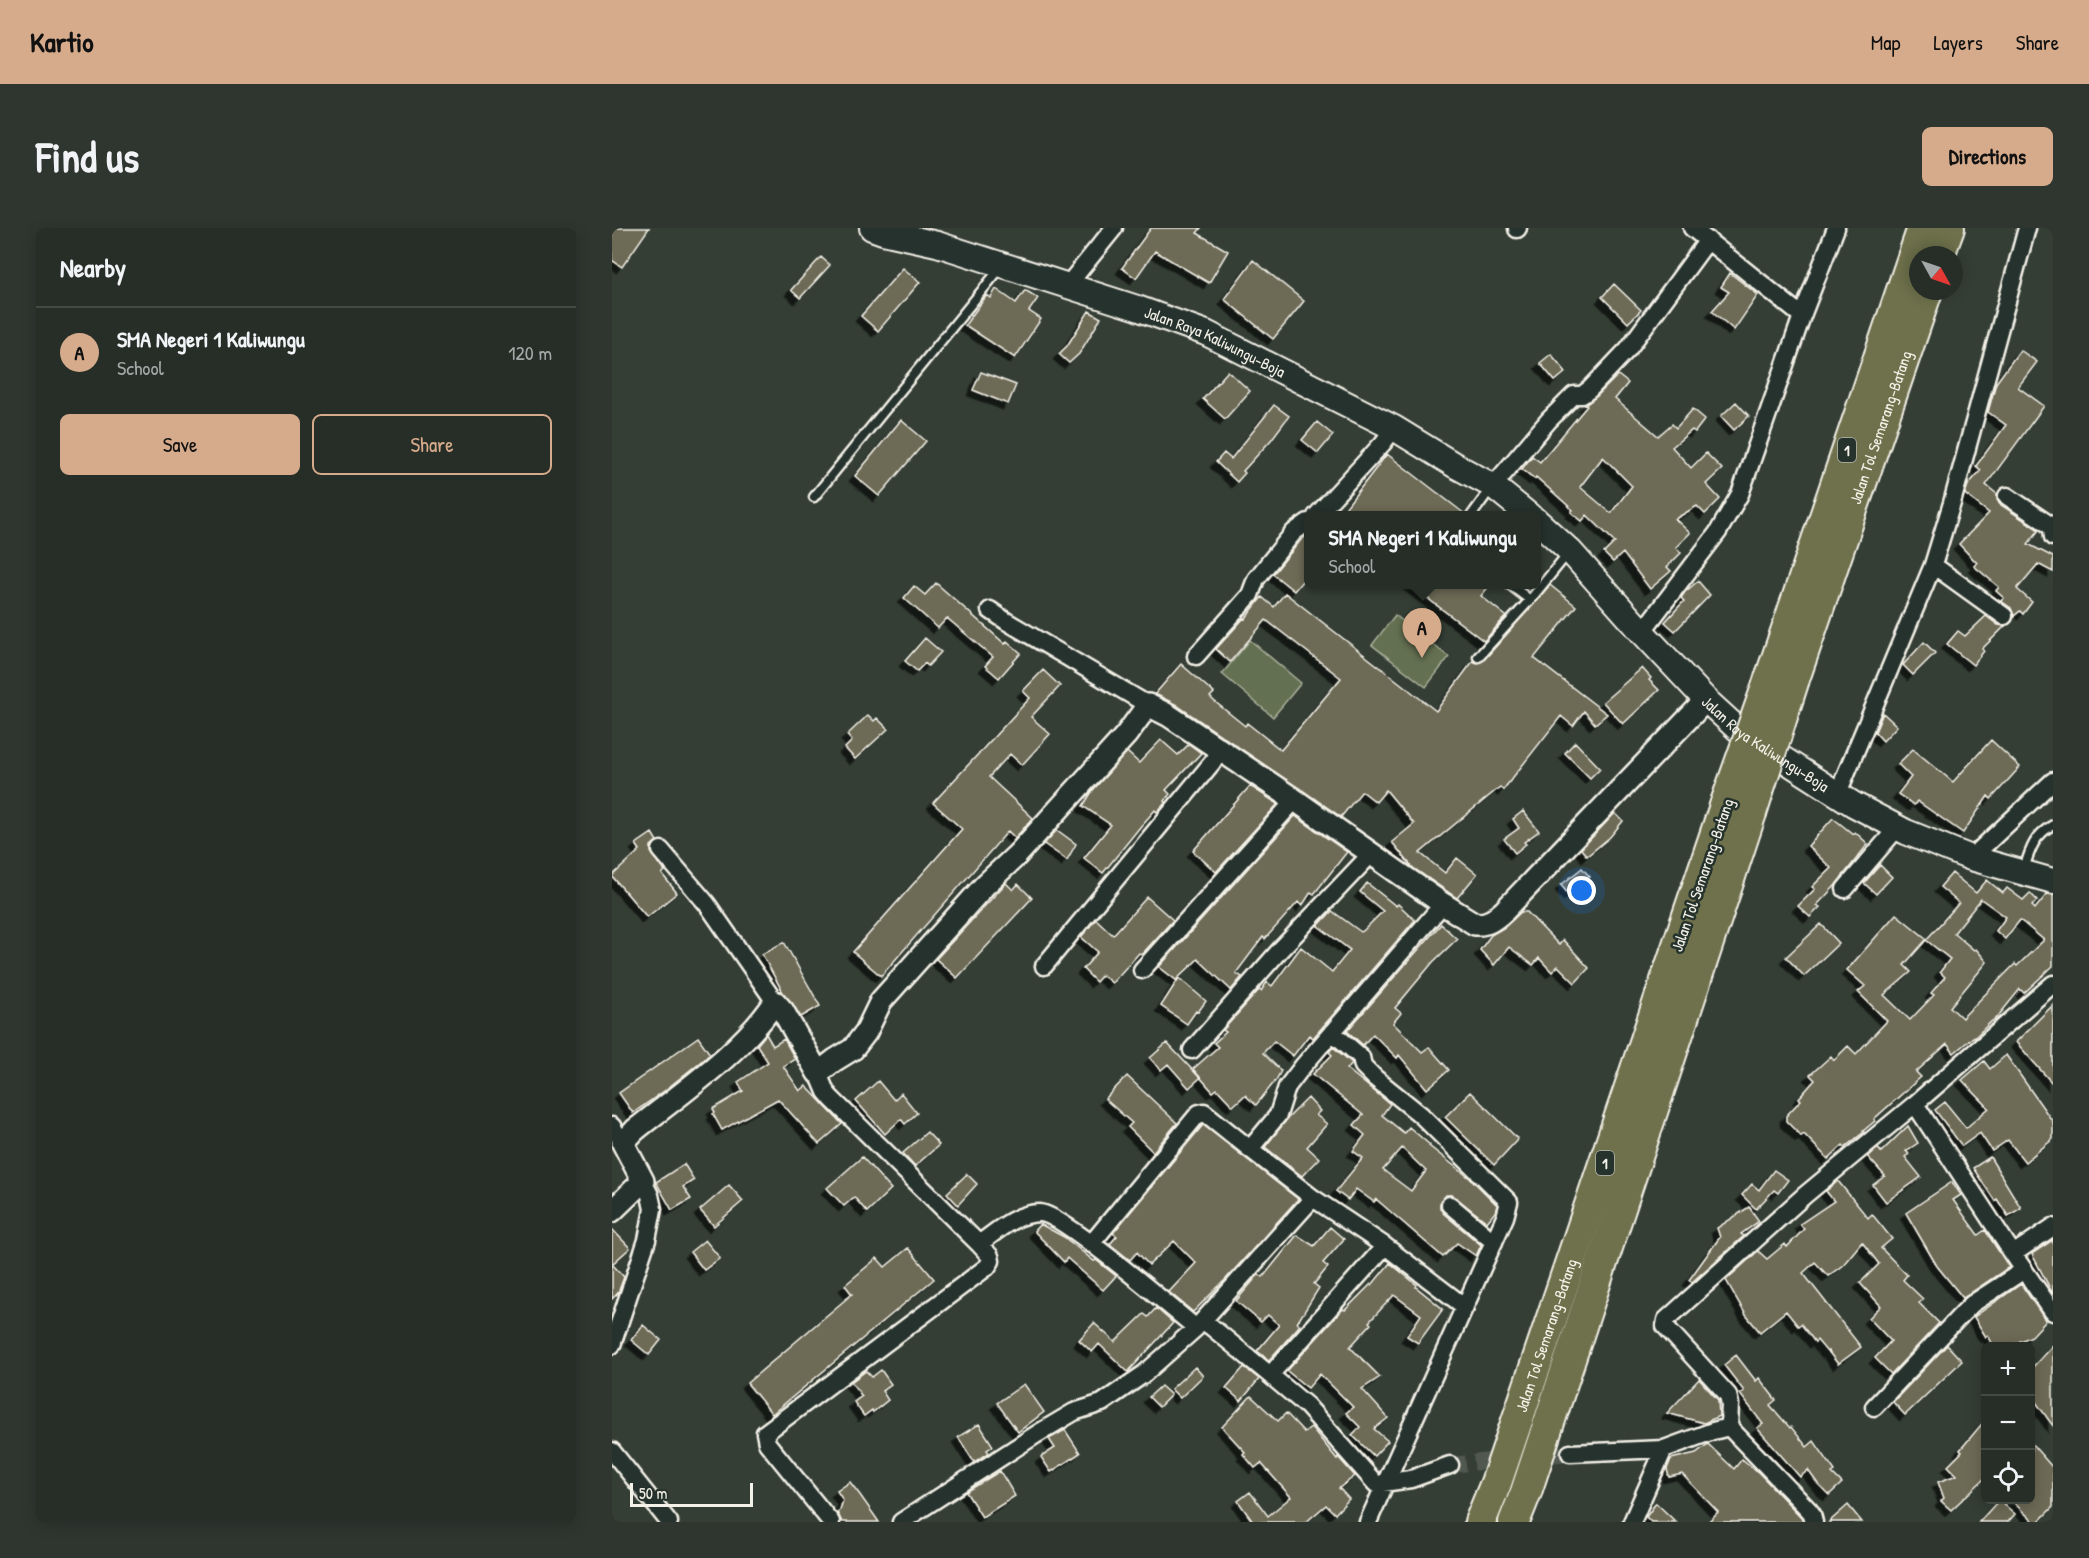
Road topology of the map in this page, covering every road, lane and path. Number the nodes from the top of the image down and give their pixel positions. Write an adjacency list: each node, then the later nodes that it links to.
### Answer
1 (872, 228): 10 (main road, Jalan Raya Kaliwungu-Boja)
2 (1114, 228): 11 (street)
3 (1692, 228): 8 (street)
4 (1836, 228): 13 (street)
5 (1923, 228): 35 (highway, Jalan Tol Semarang–Batang / 1)
6 (1949, 228): 9 (highway)
7 (2027, 228): 25 (street)
8 (1708, 240): 13 (street); 15 (street)
9 (1942, 246)
10 (1002, 266): 11 (main road, Jalan Raya Kaliwungu-Boja); 16 (lane)
11 (1067, 286): 14 (main road, Jalan Raya Kaliwungu-Boja)
12 (1924, 300): 35 (highway, Jalan Tol Semarang–Batang / 1)
13 (1802, 316): 32 (street)
14 (1394, 428): 15 (main road, Jalan Raya Kaliwungu-Boja); 18 (street)
15 (1493, 486): 19 (lane); 20 (main road, Jalan Raya Kaliwungu-Boja)
16 (814, 496)
17 (2007, 496): 23 (street)
18 (1321, 511)
19 (1475, 511)
20 (1524, 511)
21 (1304, 525): 33 (street)
22 (1541, 525): 24 (main road, Jalan Raya Kaliwungu-Boja)
23 (2053, 537)
24 (1570, 551): 26 (lane); 32 (main road, Jalan Raya Kaliwungu-Boja)
25 (1933, 565): 31 (street); 40 (street)
26 (1541, 587)
27 (1515, 589): 29 (lane)
28 (1539, 589): 29 (lane)
29 (1530, 600): 34 (lane)
30 (990, 610): 37 (street)
31 (2004, 616)
32 (1642, 632): 36 (main road, Jalan Raya Kaliwungu-Boja)
33 (1196, 656)
34 (1478, 657)
35 (1783, 676): 42 (highway, Jalan Tol Semarang–Batang / 1, bridge)
36 (1706, 700): 40 (main road, Jalan Raya Kaliwungu-Boja); 51 (street)
37 (1148, 705): 38 (street); 58 (street)
38 (1221, 752): 41 (street); 52 (street)
39 (2053, 781): 47 (street)
40 (1838, 793): 44 (main road, Jalan Raya Kaliwungu-Boja)
41 (1296, 800): 46 (street); 53 (street)
42 (1739, 808): 89 (highway, Jalan Tol Semarang–Batang / 1); 90 (highway, Jalan Tol Semarang–Batang / 1)
43 (2053, 825): 48 (lane)
44 (1898, 827): 47 (main road, Jalan Raya Kaliwungu-Boja); 50 (street)
45 (661, 850): 55 (street)
46 (1372, 853): 51 (street); 57 (street)
47 (1971, 858): 48 (main road, Jalan Raya Kaliwungu-Boja)
48 (2023, 873): 49 (main road, Jalan Raya Kaliwungu-Boja)
49 (2053, 881)
50 (1845, 889)
51 (1443, 904): 56 (street)
52 (1044, 966)
53 (1142, 970)
54 (2053, 984): 59 (street)
55 (775, 1002): 58 (street); 60 (street)
56 (1332, 1032): 61 (street); 67 (street)
57 (1192, 1050)
58 (818, 1073): 68 (street)
59 (1915, 1104): 71 (street); 79 (street)
60 (617, 1134): 62 (street)
61 (1250, 1149): 63 (street); 69 (street)
62 (643, 1181): 65 (street); 76 (street)
63 (1313, 1198): 70 (street); 75 (street)
64 (1450, 1205): 67 (street)
65 (612, 1211)
66 (2053, 1227): 71 (street)
67 (1494, 1242): 73 (street)
68 (979, 1244): 69 (street); 86 (street)
69 (1092, 1244): 75 (street)
70 (1385, 1246): 73 (street); 77 (street)
71 (2013, 1254): 72 (street)
72 (2024, 1270): 74 (street); 78 (street)
73 (1465, 1307): 84 (street)
74 (2053, 1312)
75 (1199, 1324): 77 (street); 87 (street)
76 (612, 1345)
77 (1270, 1375): 84 (street)
78 (1874, 1407)
79 (1729, 1427): 80 (street); 92 (street)
80 (1664, 1449): 82 (street); 91 (street)
81 (612, 1451): 85 (street)
82 (1570, 1453)
83 (1450, 1465): 84 (street)
84 (1387, 1483): 88 (street)
85 (669, 1522)
86 (831, 1522)
87 (901, 1522)
88 (1368, 1522)
89 (1480, 1522)
90 (1514, 1522)
91 (1632, 1522)
92 (1814, 1522)

